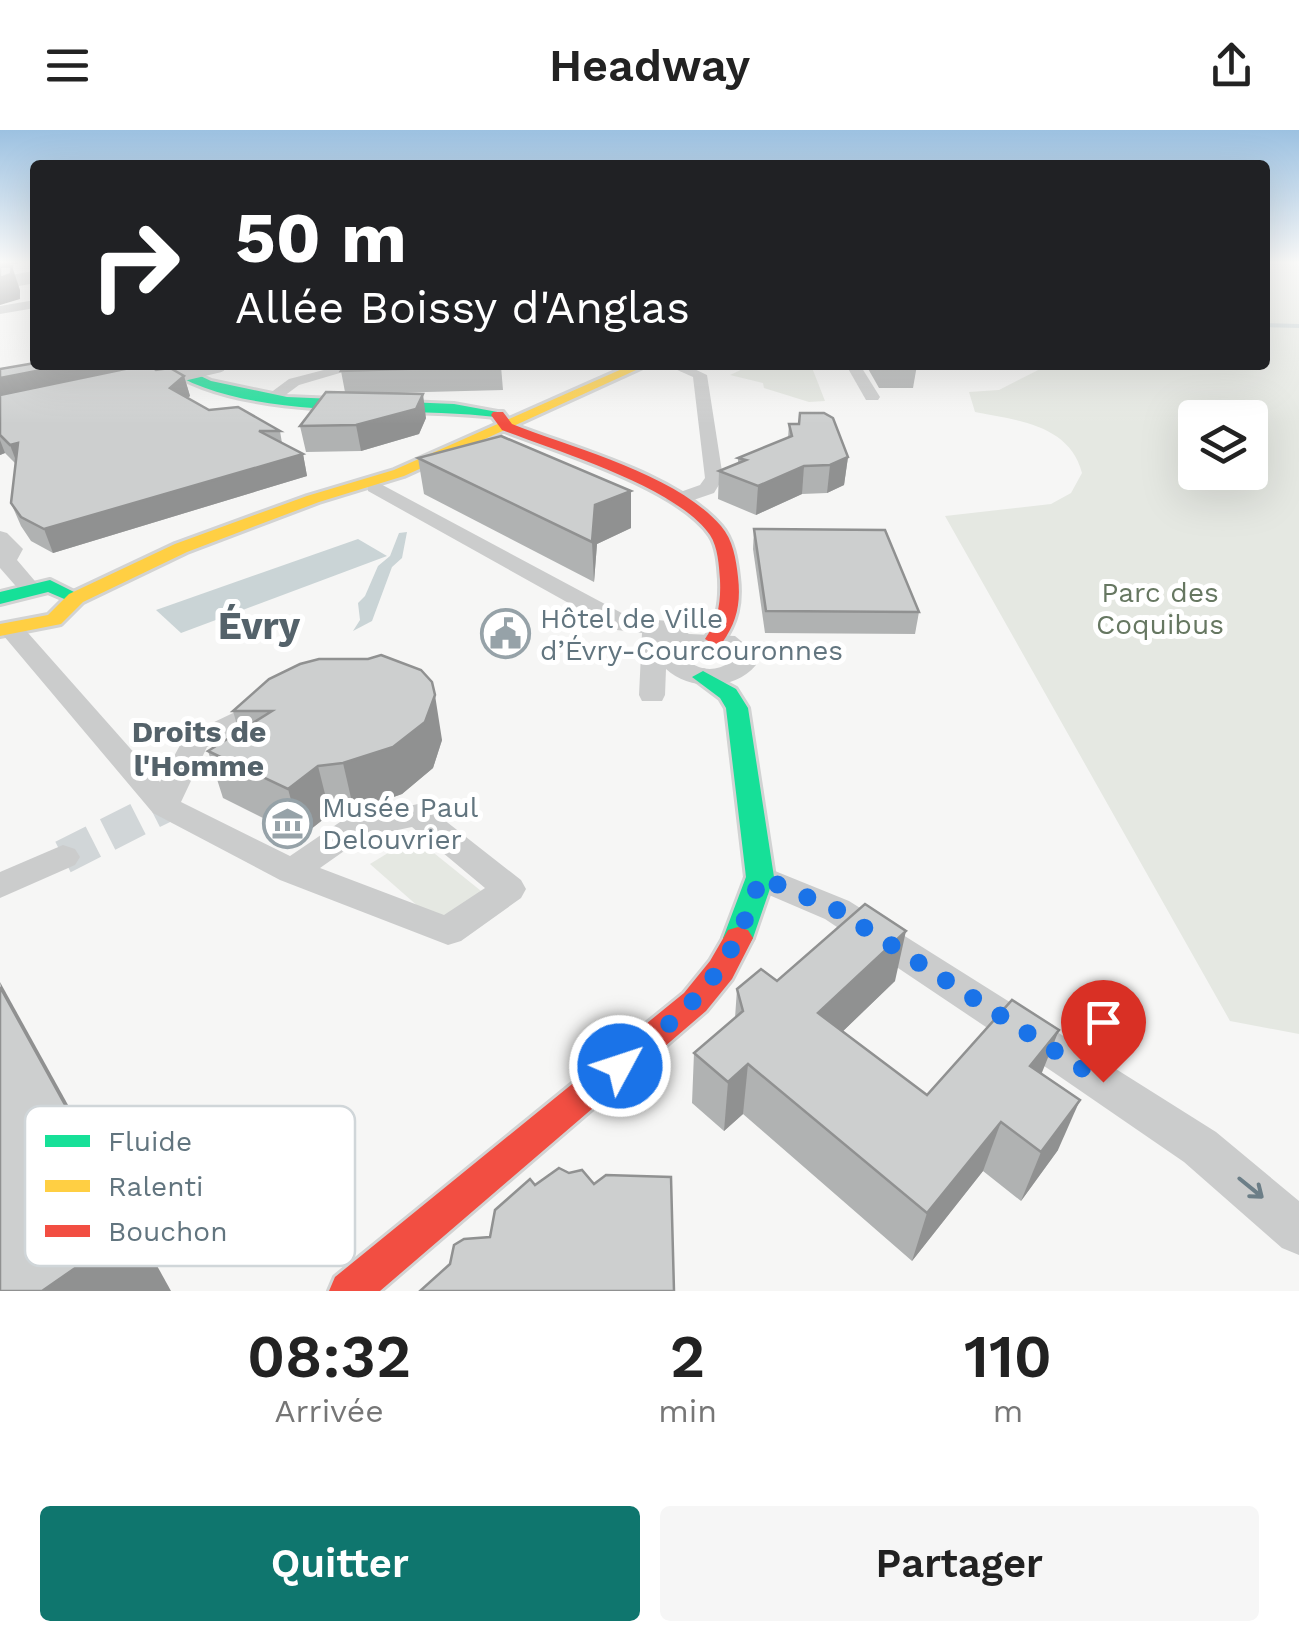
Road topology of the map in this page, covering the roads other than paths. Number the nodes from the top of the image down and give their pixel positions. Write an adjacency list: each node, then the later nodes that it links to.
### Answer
1 (341, 370): 9 (street)
2 (589, 370): 10 (street)
3 (628, 370): 10 (street)
4 (688, 370): 12 (street)
5 (855, 370): 8 (street)
6 (169, 371): 7 (street); 9 (street)
7 (137, 378)
8 (872, 398)
9 (270, 400): 10 (street)
10 (501, 420): 12 (street); 14 (street)
11 (375, 487): 19 (street)
12 (676, 500): 21 (street)
13 (0, 537): 15 (street)
14 (181, 548): 16 (street); 18 (street)
15 (3, 562): 16 (street)
16 (40, 587): 17 (street); 18 (street)
17 (0, 598)
18 (76, 598): 20 (street)
19 (655, 626): 22 (street); 24 (street)
20 (6, 630): 26 (street)
21 (715, 639): 22 (street); 23 (street)
22 (685, 642): 23 (street)
23 (730, 684): 29 (street)
24 (652, 694)
25 (288, 698): 26 (street)
26 (164, 806): 28 (street)
27 (62, 857): 30 (street)
28 (292, 871): 28 (street)
29 (760, 877): 31 (street, one-way to 31); 32 (street)
30 (0, 886)
31 (1299, 1231)
32 (348, 1291)

